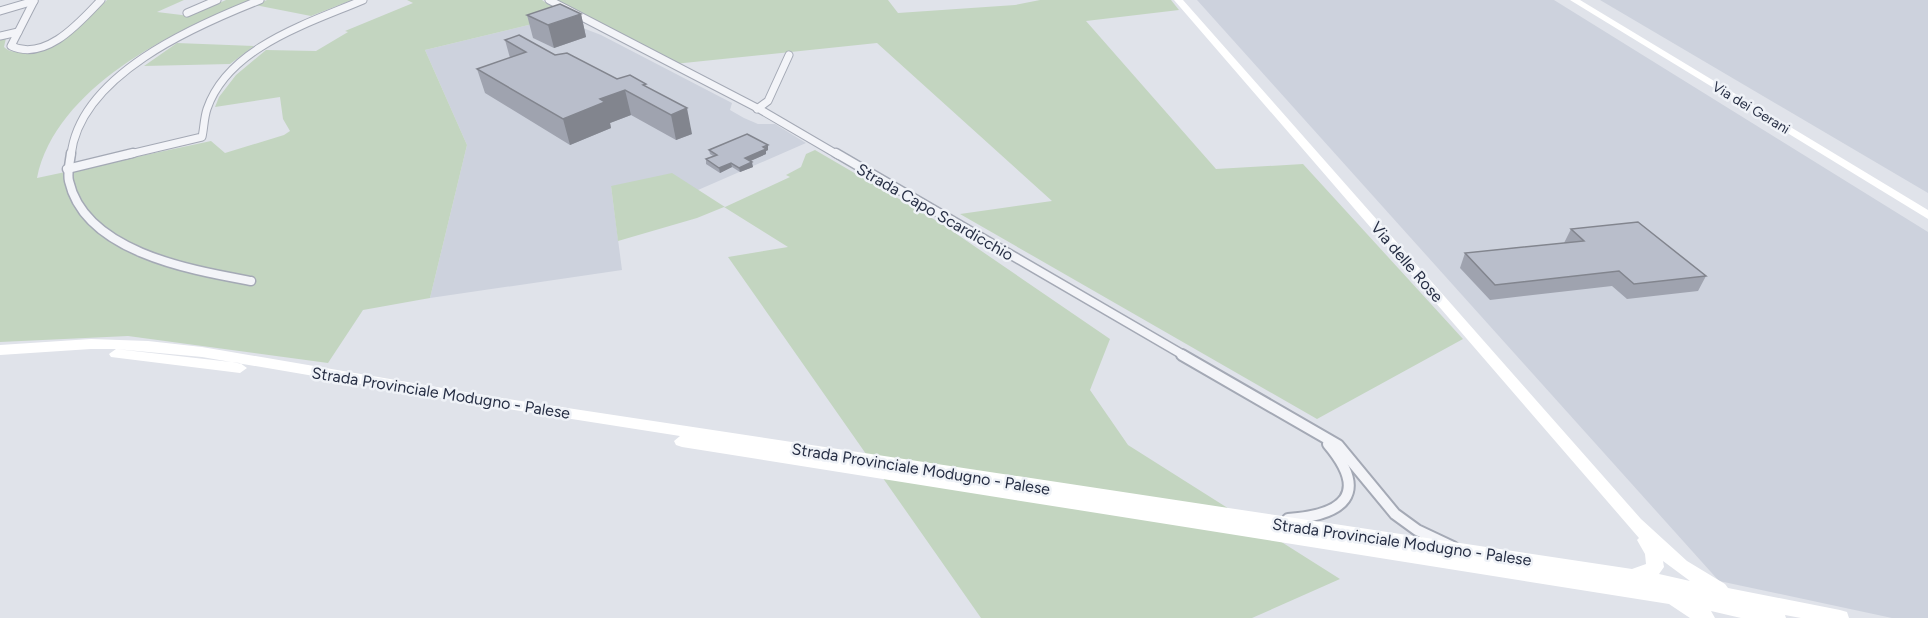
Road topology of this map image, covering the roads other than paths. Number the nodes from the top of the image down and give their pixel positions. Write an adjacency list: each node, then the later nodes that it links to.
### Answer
1 (102, 0): 12 (street)
2 (217, 0): 11 (street)
3 (260, 0): 16 (street)
4 (363, 0): 16 (street)
5 (549, 0): 15 (street, Strada Capo Scardicchio)
6 (1178, 0): 24 (main road, Via delle Rose)
7 (1574, 0): 18 (main road, Via dei Gerani)
8 (1583, 0): 17 (main road, Via dei Gerani)
9 (32, 1): 10 (street); 12 (street)
10 (0, 11)
11 (187, 13)
12 (18, 32): 13 (street)
13 (0, 36)
14 (789, 55): 15 (street)
15 (758, 109): 22 (street, Strada Capo Scardicchio)
16 (67, 169): 19 (street)
17 (1928, 207)
18 (1928, 215)
19 (251, 281)
20 (0, 350): 23 (main road, Strada Provinciale Modugno - Palese)
21 (0, 358): 27 (main road, Strada Provinciale Modugno - Palese)
22 (1316, 432): 23 (street); 25 (street)
23 (1240, 518): 25 (main road, Strada Provinciale Modugno - Palese)
24 (1635, 524): 26 (main road); 28 (main road)
25 (1456, 549): 26 (main road, Strada Provinciale Modugno - Palese)
26 (1629, 576): 28 (main road, Strada Provinciale Modugno - Palese)
27 (1661, 595): 29 (main road); 30 (main road, Strada Provinciale Modugno - Palese)
28 (1732, 595): 31 (main road, Strada Provinciale Modugno - Palese)
29 (1706, 618)
30 (1773, 618)
31 (1840, 618)

